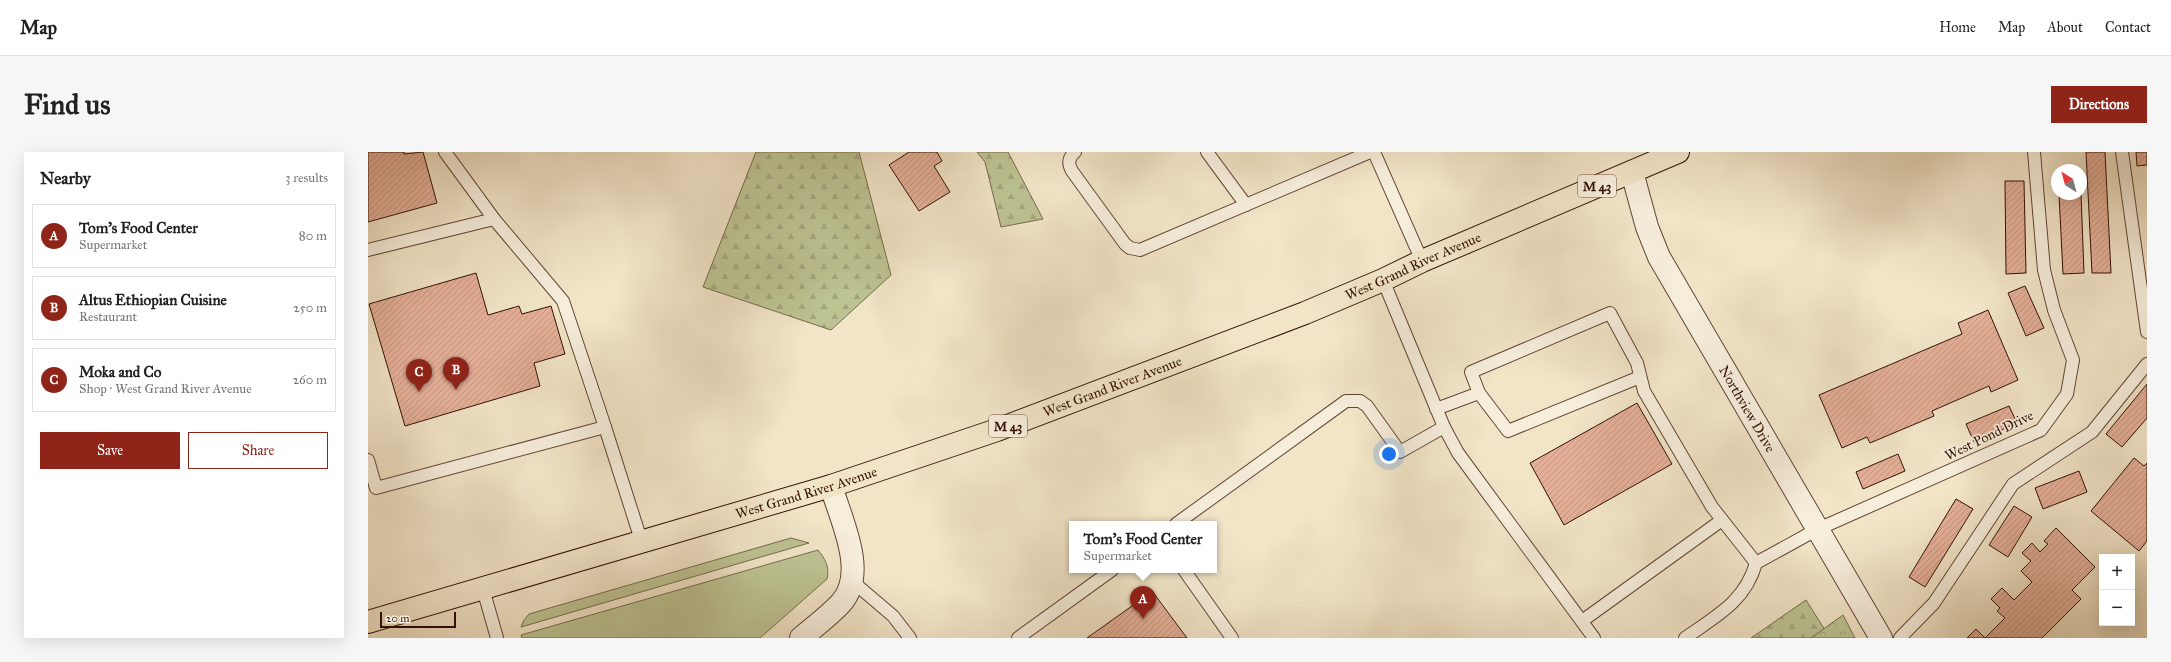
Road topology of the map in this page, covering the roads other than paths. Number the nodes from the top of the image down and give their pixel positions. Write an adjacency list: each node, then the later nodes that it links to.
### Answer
1 (445, 152): 11 (lane)
2 (1075, 152): 10 (lane)
3 (1207, 152): 10 (lane)
4 (1370, 152): 10 (lane)
5 (1374, 152): 13 (lane)
6 (1678, 152): 9 (main road, West Grand River Avenue / M 43)
7 (2034, 152): 26 (lane, West Pond Drive)
8 (2122, 152): 15 (lane)
9 (1632, 172): 13 (main road, West Grand River Avenue / M 43); 26 (street, Northview Drive)
10 (1246, 205)
11 (494, 219): 12 (lane); 20 (lane)
12 (368, 250)
13 (1422, 261): 14 (main road, West Grand River Avenue / M 43)
14 (1383, 280): 19 (lane); 23 (main road, West Grand River Avenue / M 43)
15 (2147, 332)
16 (2147, 364): 43 (lane)
17 (1640, 377): 18 (lane); 18 (lane); 24 (lane)
18 (1479, 393): 19 (lane)
19 (1436, 409): 21 (lane)
20 (605, 427): 22 (lane); 27 (lane)
21 (1444, 427): 25 (lane); 33 (lane)
22 (368, 460)
23 (831, 486): 27 (main road, West Grand River Avenue / M 43); 31 (street)
24 (1722, 520): 28 (lane); 33 (lane)
25 (1180, 521)
26 (1816, 530): 28 (lane, West Pond Drive); 42 (street, Northview Drive)
27 (642, 543): 32 (main road, West Grand River Avenue / M 43)
28 (1756, 563): 41 (lane)
29 (1108, 573): 38 (lane)
30 (1186, 573): 39 (lane)
31 (852, 581): 36 (street); 37 (lane)
32 (483, 589): 34 (main road, West Grand River Avenue / M 43); 35 (lane)
33 (1582, 621): 40 (lane)
34 (368, 622)
35 (497, 638)
36 (801, 638)
37 (910, 638)
38 (1018, 638)
39 (1232, 638)
40 (1594, 638)
41 (1685, 638)
42 (1881, 638)
43 (1900, 638)

